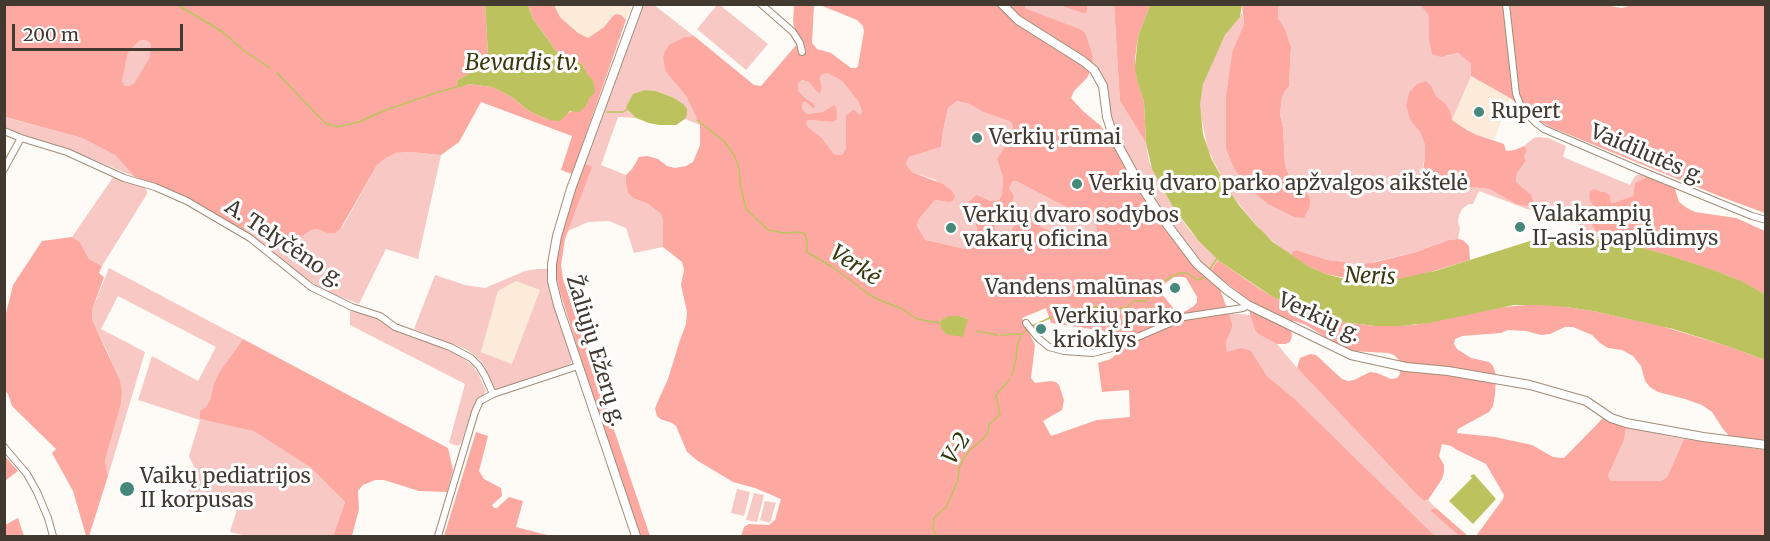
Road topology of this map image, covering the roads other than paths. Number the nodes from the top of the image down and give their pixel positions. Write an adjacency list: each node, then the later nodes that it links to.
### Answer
1 (639, 4): 12 (main road, Žaliųjų Ežerų g.)
2 (761, 4): 5 (street)
3 (1002, 4): 10 (main road, Verkių g.)
4 (1506, 4): 9 (street, Vaidilutės g.)
5 (802, 52)
6 (4, 131): 7 (street, A. Telyčėno g.)
7 (21, 138): 8 (street); 13 (street, A. Telyčėno g.)
8 (4, 169)
9 (1766, 220)
10 (1248, 304): 11 (street); 14 (main road, Verkių g.)
11 (1026, 323)
12 (578, 366): 13 (street); 18 (main road, Žaliųjų Ežerų g.)
13 (493, 394): 17 (street)
14 (1766, 445)
15 (4, 447): 16 (street)
16 (53, 537)
17 (438, 537)
18 (636, 537)

